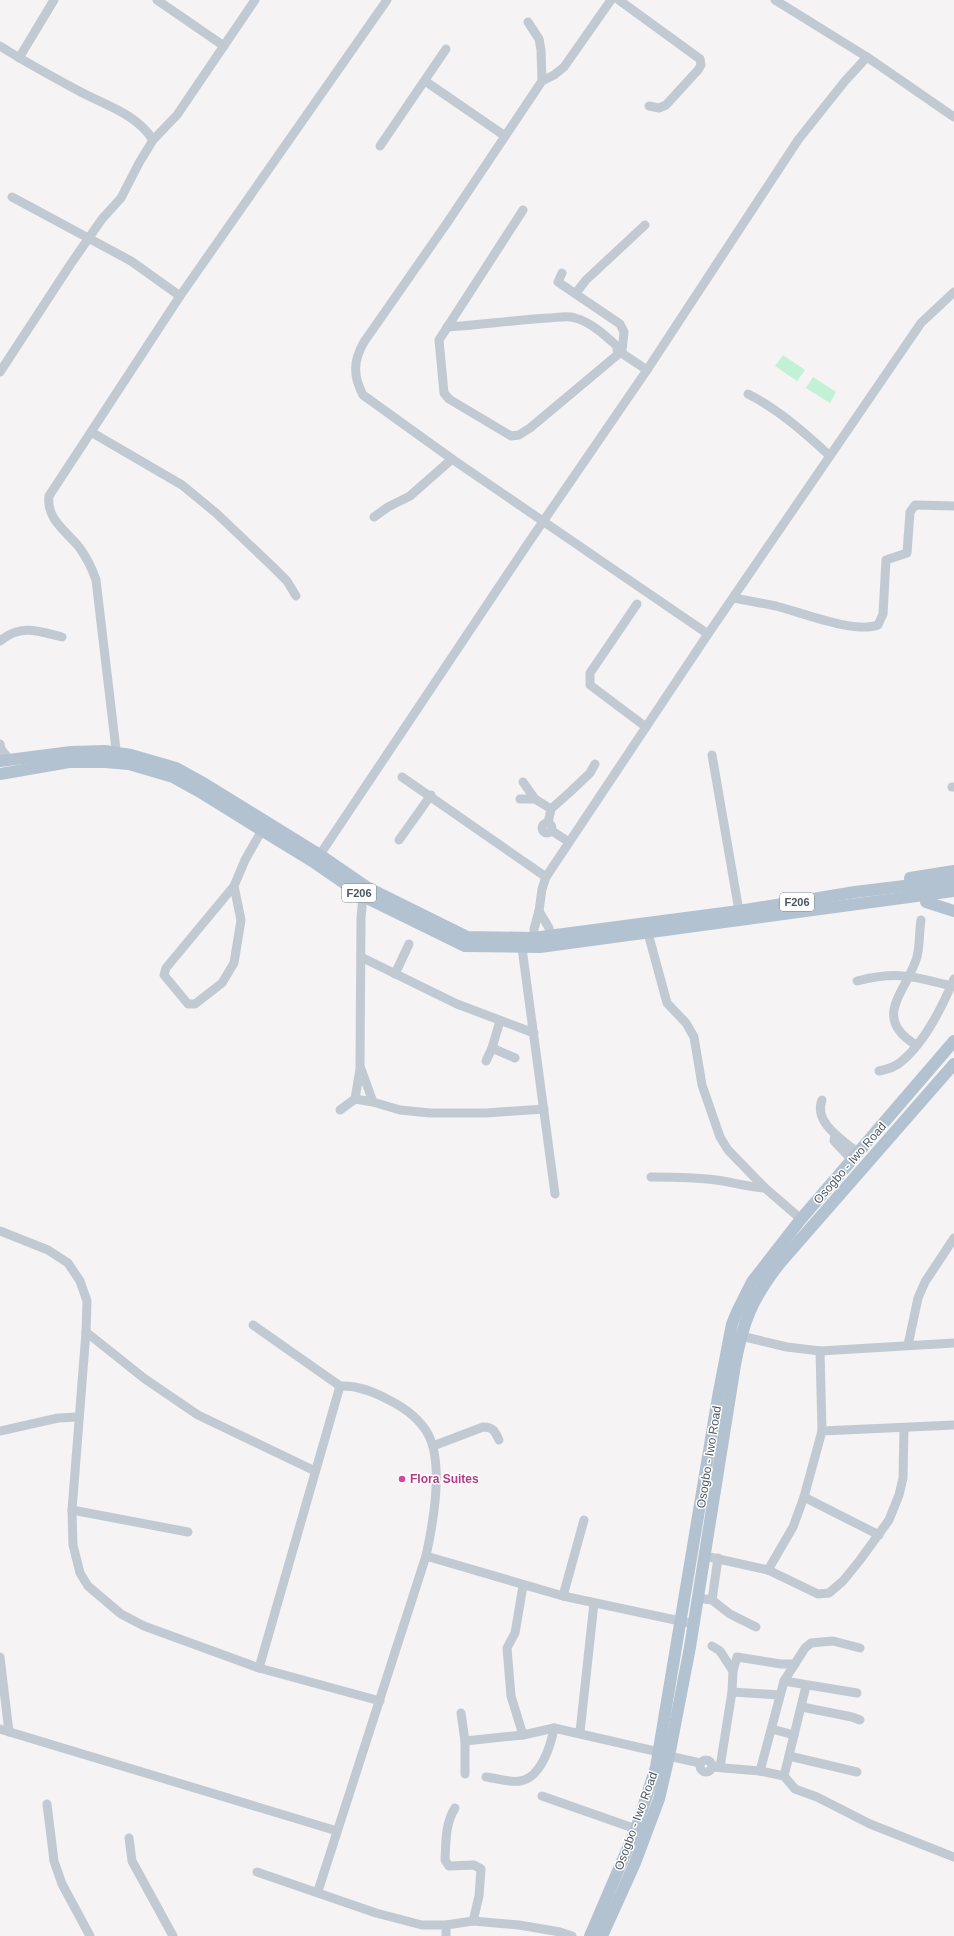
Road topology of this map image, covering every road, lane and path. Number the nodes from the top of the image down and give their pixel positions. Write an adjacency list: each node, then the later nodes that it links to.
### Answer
1 (54, 0): 14 (street)
2 (157, 0): 11 (street)
3 (255, 0): 11 (street)
4 (374, 0): 8 (street)
5 (611, 0): 16 (street)
6 (619, 0): 17 (street)
7 (775, 0): 13 (street)
8 (385, 3): 29 (street)
9 (528, 22): 16 (street)
10 (0, 46): 14 (street)
11 (224, 46): 20 (street)
12 (446, 49): 15 (street)
13 (867, 57): 18 (street); 32 (street)
14 (19, 58): 20 (street)
15 (425, 81): 19 (street); 21 (street)
16 (542, 81): 19 (street)
17 (649, 106)
18 (954, 116)
19 (506, 136): 37 (street)
20 (153, 140): 25 (street)
21 (380, 146)
22 (12, 197): 25 (street)
23 (523, 210): 30 (street)
24 (644, 225): 28 (street)
25 (89, 239): 29 (street); 33 (street)
26 (562, 273): 28 (street)
27 (954, 292): 36 (street)
28 (576, 293): 31 (street)
29 (180, 296): 35 (street)
30 (447, 327): 31 (street); 31 (street)
31 (620, 351): 32 (street)
32 (647, 370): 40 (street)
33 (0, 372)
34 (748, 394): 36 (street)
35 (91, 432): 41 (street); 50 (street)
36 (830, 456): 42 (street)
37 (452, 459): 39 (street); 40 (street)
38 (954, 506): 42 (street)
39 (374, 517)
40 (543, 522): 44 (street); 63 (street)
41 (296, 596)
42 (734, 598): 44 (street)
43 (637, 604): 47 (street)
44 (708, 634): 47 (street)
45 (62, 638): 46 (street)
46 (0, 641)
47 (646, 727): 62 (street)
48 (0, 744): 51 (street)
49 (712, 755): 75 (street)
50 (117, 758): 51 (main road, F206); 53 (main road, F206); 60 (main road, F206); 63 (main road, F206)
51 (4, 760)
52 (595, 764): 59 (street)
53 (0, 774)
54 (402, 777): 56 (street)
55 (523, 782): 57 (street)
56 (431, 796): 61 (street); 65 (street)
57 (535, 799): 58 (street); 59 (street)
58 (520, 800)
59 (551, 809): 62 (street)
60 (262, 830): 63 (main road, F206); 67 (street)
61 (399, 840)
62 (569, 842): 65 (street)
63 (318, 859): 70 (main road, F206); 80 (main road, F206)
64 (954, 871): 69 (main road)
65 (546, 877): 74 (street)
66 (954, 880): 69 (main road, F206)
67 (234, 886): 67 (street)
68 (954, 891): 73 (main road, F206)
69 (855, 892): 75 (main road, F206)
70 (363, 896): 82 (main road, F206); 83 (street)
71 (954, 898): 72 (main road)
72 (926, 902): 73 (main road); 76 (main road)
73 (854, 906): 78 (main road, F206)
74 (539, 911): 79 (street); 80 (street)
75 (739, 911): 79 (main road, F206)
76 (954, 911)
77 (921, 920): 85 (street)
78 (648, 933): 79 (main road, F206); 105 (street)
79 (552, 940): 80 (main road, F206)
80 (534, 942): 82 (main road, F206)
81 (409, 944): 84 (street)
82 (522, 948): 89 (street)
83 (361, 957): 84 (street); 96 (street)
84 (394, 974): 88 (street)
85 (910, 975): 86 (street); 87 (street); 91 (street)
86 (857, 981)
87 (953, 986): 91 (street)
88 (500, 1021): 89 (street); 92 (street)
89 (534, 1033): 101 (street)
90 (954, 1041): 103 (main road, Osogbo - Iwo Road)
91 (916, 1046): 97 (street)
92 (492, 1048): 93 (street); 94 (street)
93 (515, 1058)
94 (486, 1061)
95 (954, 1064): 112 (main road, Osogbo - Iwo Road)
96 (360, 1066): 98 (street); 100 (street)
97 (880, 1071)
98 (355, 1099): 100 (street); 102 (street)
99 (822, 1100): 103 (street)
100 (373, 1102): 101 (street)
101 (544, 1109): 106 (street)
102 (340, 1110)
103 (855, 1156): 107 (main road, Osogbo - Iwo Road)
104 (651, 1177): 105 (street)
105 (765, 1188): 107 (street)
106 (556, 1194)
107 (801, 1219): 139 (main road, Osogbo - Iwo Road)
108 (0, 1231): 111 (street)
109 (954, 1238): 114 (street)
110 (254, 1325): 116 (street)
111 (86, 1332): 117 (street); 124 (street)
112 (741, 1336): 115 (street); 131 (main road, Osogbo - Iwo Road)
113 (954, 1344): 114 (street)
114 (908, 1345): 115 (street)
115 (820, 1351): 121 (street)
116 (340, 1386): 123 (street); 124 (street)
117 (79, 1417): 120 (street); 126 (street)
118 (954, 1425): 119 (street)
119 (904, 1428): 121 (street); 129 (street)
120 (0, 1431)
121 (822, 1431): 125 (street)
122 (499, 1440): 123 (street)
123 (433, 1446): 130 (street)
124 (315, 1471): 145 (street)
125 (804, 1498): 129 (street); 133 (street)
126 (72, 1510): 128 (street); 145 (street)
127 (584, 1520): 135 (street)
128 (188, 1532)
129 (879, 1535): 133 (street)
130 (426, 1556): 134 (street); 152 (street)
131 (705, 1556): 132 (street); 136 (main road, Osogbo - Iwo Road)
132 (718, 1558): 133 (street); 137 (street)
133 (768, 1570)
134 (523, 1586): 135 (street); 162 (street)
135 (563, 1596): 138 (street)
136 (697, 1598): 137 (street); 139 (main road, Osogbo - Iwo Road)
137 (712, 1600): 140 (street)
138 (594, 1603): 139 (street); 160 (street)
139 (688, 1623): 164 (main road, Osogbo - Iwo Road)
140 (756, 1627)
141 (712, 1646): 146 (street)
142 (860, 1648): 144 (street)
143 (0, 1657): 159 (street)
144 (795, 1664): 146 (street); 147 (street)
145 (259, 1668): 152 (street)
146 (733, 1670): 149 (street)
147 (784, 1681): 148 (street); 151 (street)
148 (806, 1686): 150 (street); 153 (street)
149 (732, 1692): 151 (street); 166 (street)
150 (858, 1694)
151 (780, 1695): 158 (street)
152 (380, 1701): 176 (street)
153 (802, 1707): 155 (street); 161 (street)
154 (461, 1713): 163 (street)
155 (860, 1720)
156 (554, 1728): 160 (street); 162 (street); 171 (street)
157 (0, 1729): 159 (street)
158 (772, 1729): 161 (street); 167 (street)
159 (9, 1732): 176 (street)
160 (580, 1732): 164 (street)
161 (794, 1735): 165 (street)
162 (523, 1736): 163 (street)
163 (465, 1741): 169 (street)
164 (664, 1754): 166 (street); 175 (main road, Osogbo - Iwo Road); 181 (main road, Osogbo - Iwo Road)
165 (789, 1756): 168 (street); 170 (street)
166 (716, 1767): 167 (street)
167 (760, 1771): 170 (street)
168 (857, 1772)
169 (465, 1774)
170 (784, 1776): 178 (street)
171 (486, 1777)
172 (542, 1796): 175 (street)
173 (47, 1804): 184 (street)
174 (455, 1808): 182 (street)
175 (636, 1829): 181 (main road, Osogbo - Iwo Road)
176 (337, 1831): 180 (street)
177 (130, 1838): 185 (street)
178 (954, 1857)
179 (258, 1872): 180 (street)
180 (318, 1892): 183 (street)
181 (607, 1912): 188 (main road, Osogbo - Iwo Road); 189 (main road, Osogbo - Iwo Road)
182 (473, 1921): 183 (street); 187 (street)
183 (446, 1925): 186 (street)
184 (90, 1936)
185 (172, 1936)
186 (446, 1936)
187 (572, 1936)
188 (590, 1936)
189 (602, 1936)

